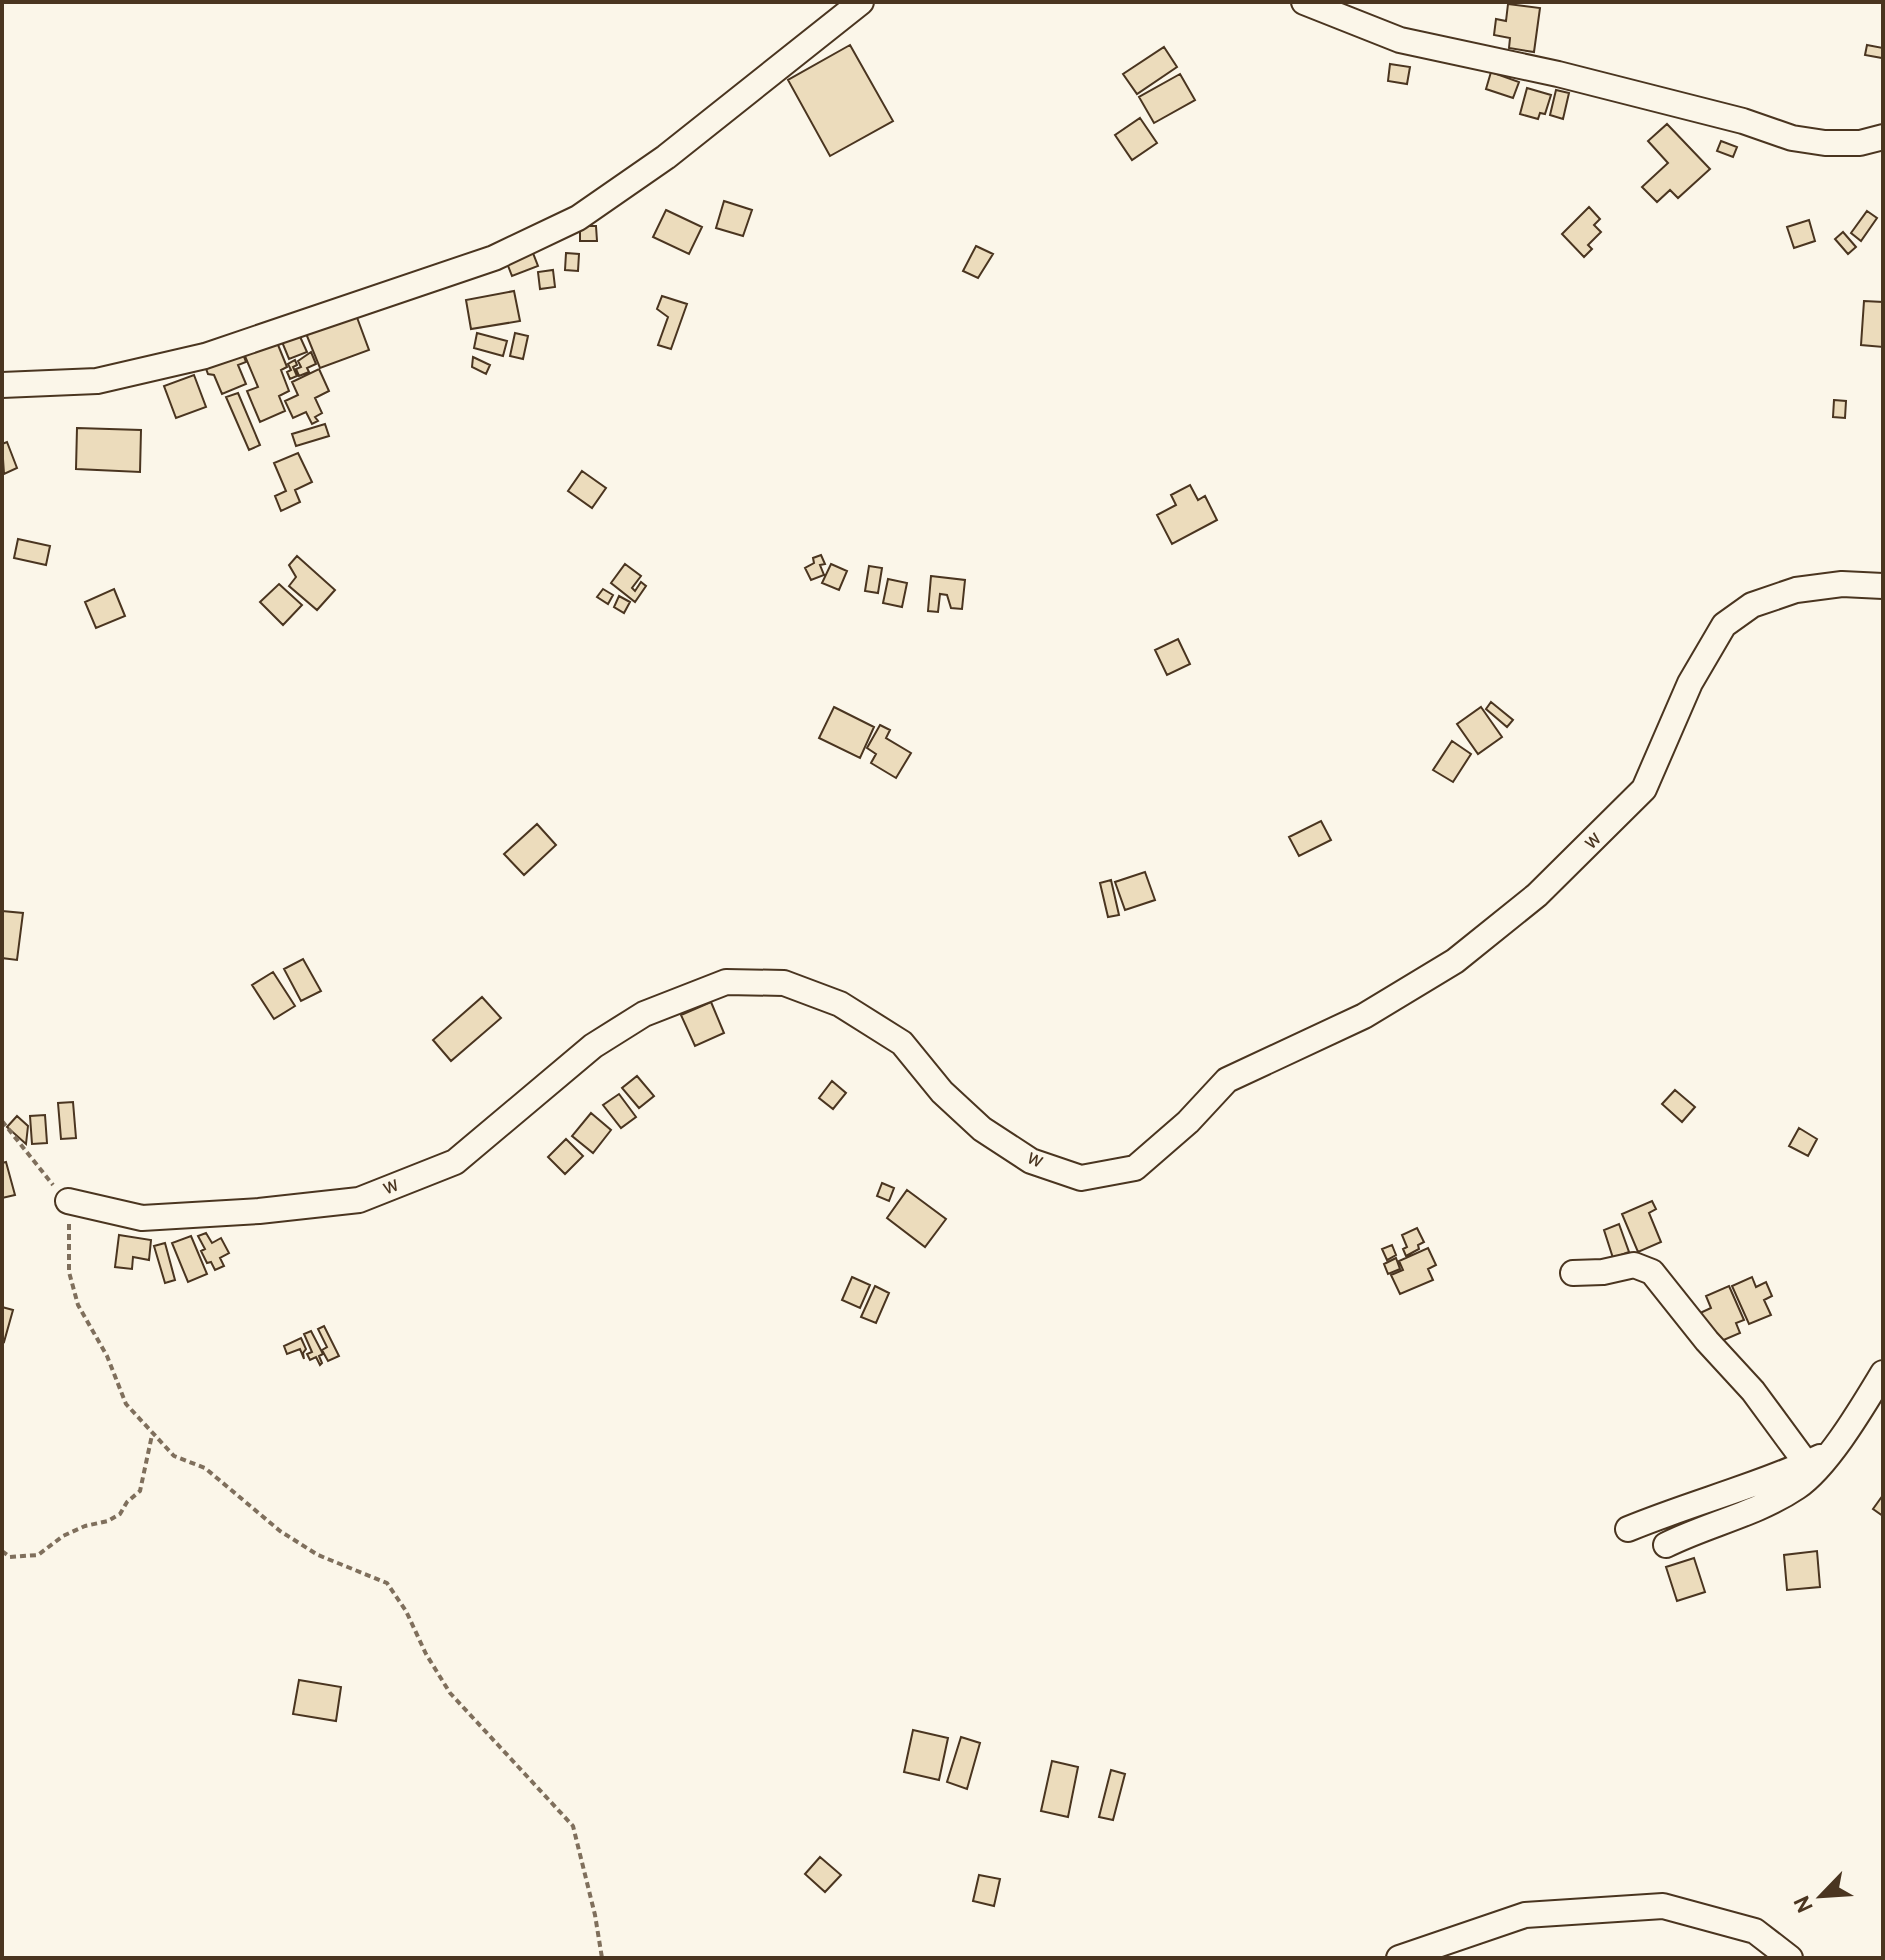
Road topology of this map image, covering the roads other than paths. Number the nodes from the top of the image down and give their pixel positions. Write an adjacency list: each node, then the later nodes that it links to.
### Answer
1 (861, 2): 4 (street)
2 (1304, 2): 3 (street)
3 (1883, 137)
4 (2, 385)
5 (1883, 586): 6 (street, w)
6 (68, 1201)
7 (1573, 1273): 10 (street)
8 (1883, 1373): 9 (street)
9 (1830, 1452): 10 (street); 12 (street)
10 (1806, 1463): 11 (street)
11 (1628, 1529)
12 (1666, 1545)
13 (1399, 1958): 14 (street)
14 (1790, 1958)

